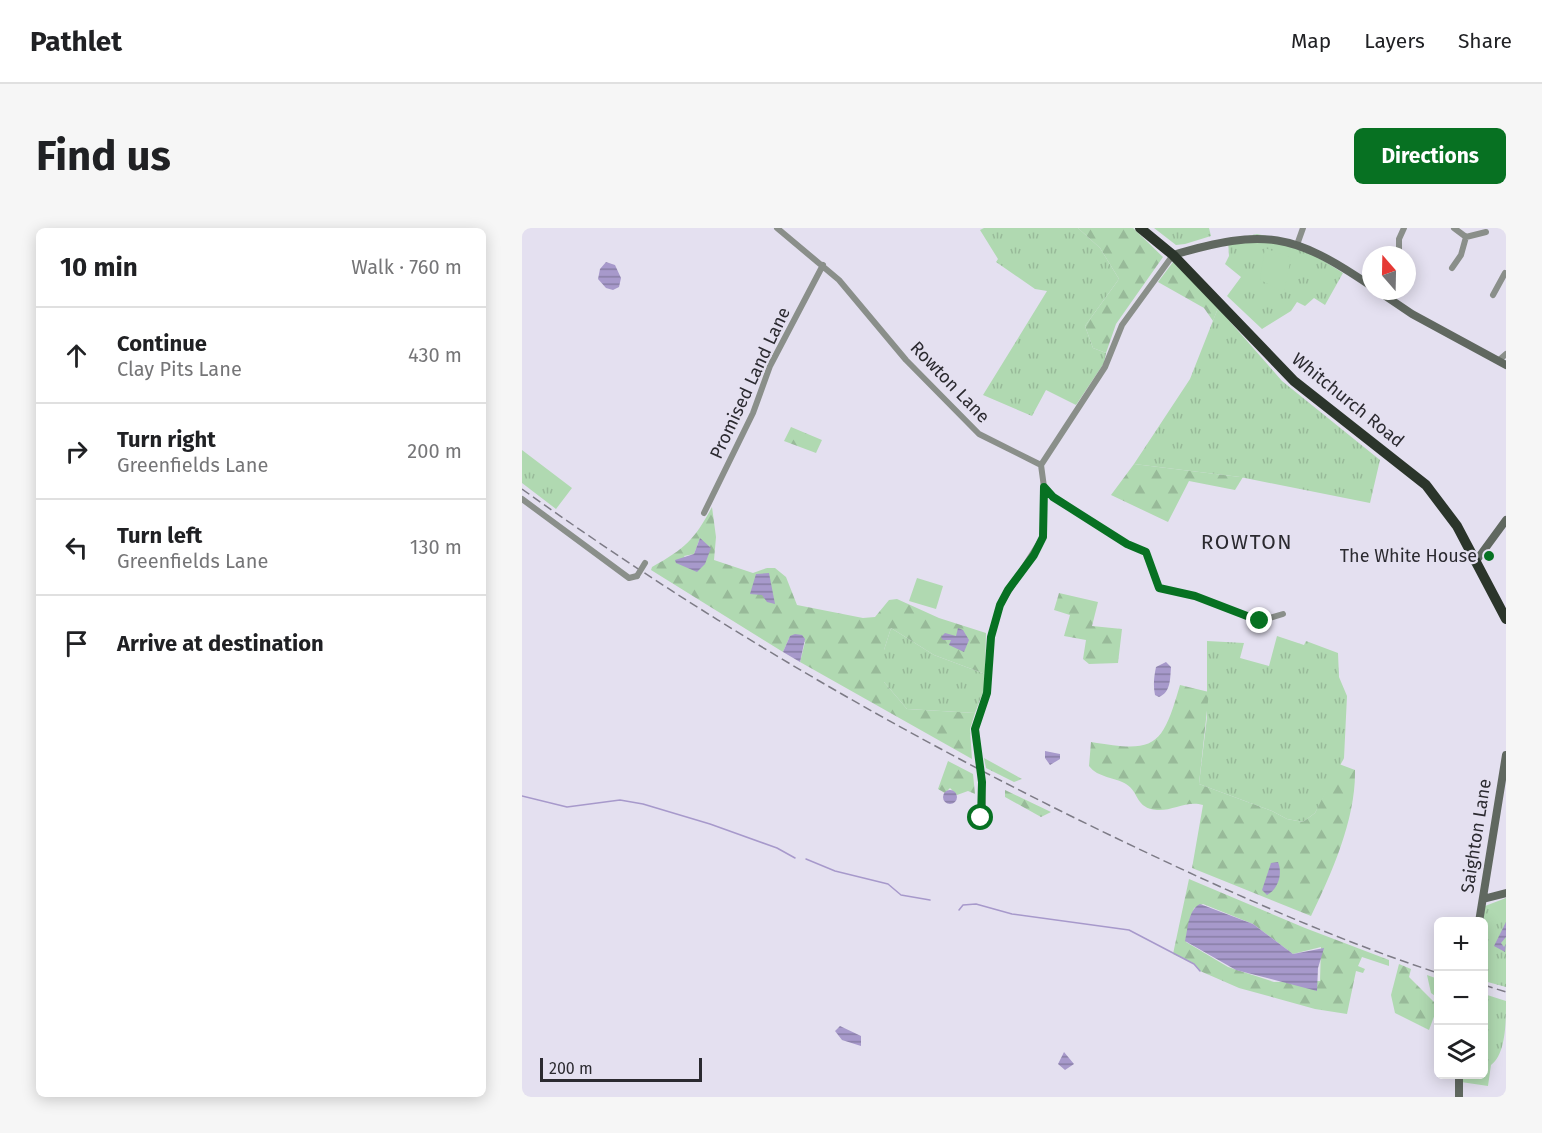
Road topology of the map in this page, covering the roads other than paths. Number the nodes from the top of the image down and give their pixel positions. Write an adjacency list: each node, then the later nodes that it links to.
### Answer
1 (777, 228): 11 (street, Rowton Lane)
2 (1140, 228): 10 (highway, Whitchurch Road)
3 (1303, 228): 8 (street)
4 (1404, 228): 9 (street)
5 (1454, 228): 7 (street)
6 (1486, 232): 7 (street)
7 (1466, 237): 12 (street)
8 (1298, 242): 10 (street); 14 (street)
9 (1399, 246)
10 (1173, 255): 20 (street); 25 (highway, Whitchurch Road)
11 (823, 265): 20 (street, Rowton Lane); 23 (street, Promised Land Lane)
12 (1452, 268)
13 (1505, 273): 15 (street)
14 (1362, 281)
15 (1504, 284): 16 (street)
16 (1493, 295)
17 (1396, 300): 19 (street)
18 (1506, 354): 19 (street)
19 (1502, 363)
20 (1041, 465): 21 (street)
21 (1044, 487): 27 (street); 30 (street)
22 (522, 499): 26 (street, bridge)
23 (704, 513)
24 (1506, 520): 25 (street)
25 (1476, 561): 28 (highway, Whitchurch Road)
26 (645, 563)
27 (1283, 614)
28 (1506, 619)
29 (1506, 755): 32 (street, Saighton Lane)
30 (981, 819)
31 (1506, 893): 32 (street)
32 (1483, 899): 33 (street, Saighton Lane)
33 (1480, 917)
34 (1459, 1079): 35 (street)
35 (1459, 1097)

